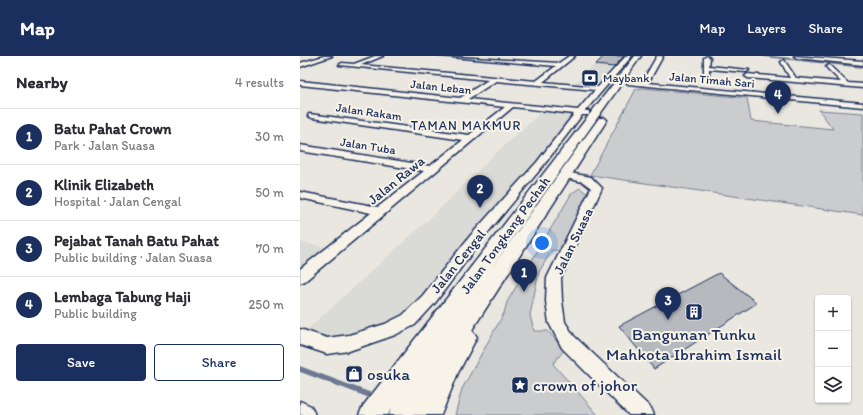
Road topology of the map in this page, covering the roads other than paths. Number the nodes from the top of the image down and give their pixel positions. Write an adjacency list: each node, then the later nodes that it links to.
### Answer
1 (329, 56): 11 (street)
2 (380, 56): 17 (street)
3 (443, 56): 16 (street)
4 (572, 56): 16 (street)
5 (629, 56): 31 (street, Jalan Cengal)
6 (638, 56): 21 (main road, Jalan Tongkang Pechah)
7 (660, 56): 29 (street)
8 (797, 56): 13 (street)
9 (707, 58): 18 (street)
10 (300, 61): 11 (street)
11 (309, 62): 14 (street)
12 (784, 62): 25 (street)
13 (863, 63)
14 (300, 65)
15 (342, 65): 17 (street)
16 (561, 65): 27 (street)
17 (352, 66): 24 (street)
18 (707, 67): 20 (street); 23 (street)
19 (829, 67): 28 (street)
20 (746, 70): 25 (street); 32 (street)
21 (625, 74): 33 (main road, Jalan Tongkang Pechah); 33 (main road)
22 (636, 74): 33 (main road, Jalan Tongkang Pechah)
23 (706, 79)
24 (495, 80): 27 (street); 34 (street)
25 (794, 80): 28 (street)
26 (300, 83): 34 (street, Jalan Leban)
27 (538, 83): 31 (street)
28 (846, 84): 30 (street)
29 (644, 85): 32 (street, Jalan Timah Sari); 33 (street, Jalan Timah Sari)
30 (863, 86)
31 (601, 89): 37 (street, Jalan Cengal)
32 (751, 89): 35 (street, Jalan Timah Sari)
33 (621, 91): 37 (main road, Jalan Tongkang Pechah); 42 (main road, Jalan Tongkang Pechah)
34 (461, 100): 36 (street, Jalan Leban)
35 (863, 105)
36 (510, 106): 37 (street, Jalan Leban); 39 (street, Jalan Rawa)
37 (586, 113): 47 (street, Jalan Cengal); 48 (main road, Jalan Tongkang Pechah)
38 (312, 116): 39 (street, Jalan Rakam)
39 (471, 138): 41 (street, Jalan Rawa)
40 (300, 148): 41 (street, Jalan Tuba)
41 (432, 169): 44 (street, Jalan Rawa)
42 (565, 175): 46 (main road, Jalan Tongkang Pechah); 51 (street, Jalan Suasa)
43 (300, 195): 44 (street)
44 (381, 211): 45 (street, Jalan Rawa)
45 (300, 277)
46 (490, 284): 49 (main road, Jalan Tongkang Pechah); 50 (main road)
47 (300, 337)
48 (372, 415)
49 (402, 415)
50 (428, 415)
51 (644, 415)

